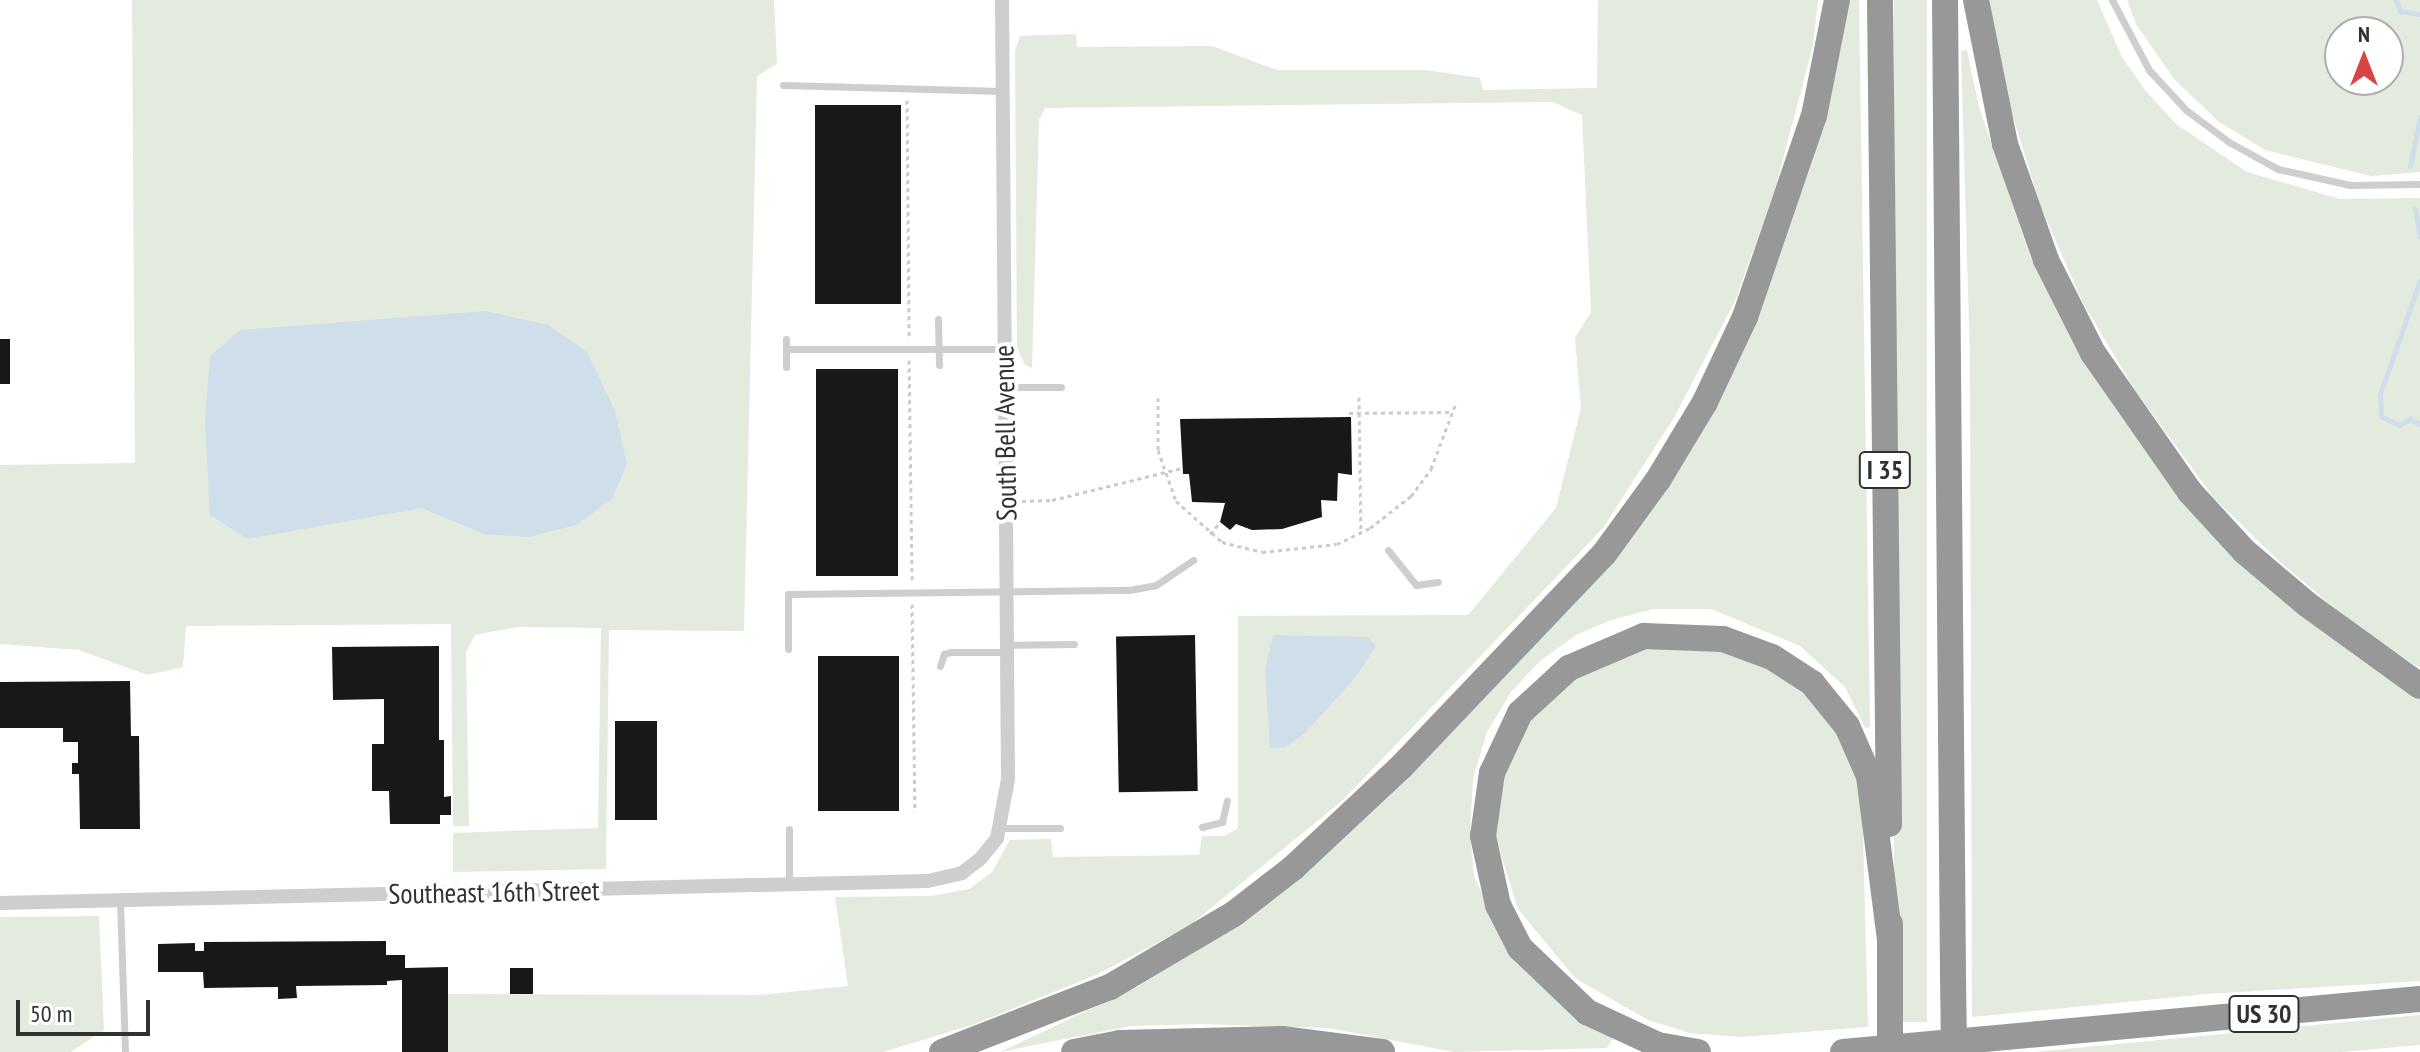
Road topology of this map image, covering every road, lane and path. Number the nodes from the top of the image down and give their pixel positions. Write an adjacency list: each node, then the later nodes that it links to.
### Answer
1 (1002, 0): 9 (street, South Bell Avenue)
2 (1837, 0): 54 (highway)
3 (1880, 0): 51 (highway, I 35)
4 (1945, 0): 60 (highway, I 35, bridge)
5 (1976, 0): 41 (highway)
6 (2112, 0): 10 (lane)
7 (783, 85): 8 (lane)
8 (907, 86): 9 (lane); 14 (path)
9 (1002, 91): 16 (street, South Bell Avenue)
10 (2420, 184)
11 (938, 319): 15 (lane)
12 (786, 339): 13 (lane)
13 (786, 349): 14 (lane); 18 (lane)
14 (909, 349): 15 (lane)
15 (939, 349): 16 (lane); 17 (lane)
16 (1004, 349): 19 (street, South Bell Avenue)
17 (939, 365)
18 (786, 367)
19 (1005, 387): 20 (lane); 29 (street, South Bell Avenue)
20 (1061, 387)
21 (1359, 397): 26 (path)
22 (1158, 398): 28 (path)
23 (1456, 403): 24 (path)
24 (1453, 412): 26 (path); 31 (path)
25 (1349, 413): 26 (path)
26 (1359, 413): 31 (path)
27 (1182, 468): 28 (path)
28 (1163, 469): 29 (path); 32 (path)
29 (1006, 501): 36 (street, South Bell Avenue)
30 (1220, 522): 32 (path)
31 (1361, 533): 32 (path)
32 (1210, 534)
33 (1388, 550): 35 (lane)
34 (1193, 560): 36 (lane)
35 (1438, 582)
36 (1007, 594): 38 (street, South Bell Avenue); 39 (lane)
37 (1074, 644): 38 (lane)
38 (1007, 648): 40 (lane); 44 (street, South Bell Avenue)
39 (788, 649)
40 (940, 666)
41 (2420, 686)
42 (1227, 801): 43 (lane)
43 (1202, 827)
44 (1001, 828): 45 (lane); 47 (street, South Bell Avenue)
45 (1060, 828)
46 (789, 829): 48 (lane)
47 (981, 858): 48 (street, Southeast 16th Street)
48 (789, 885): 49 (street, Southeast 16th Street)
49 (120, 901): 50 (street, Southeast 16th Street); 53 (lane)
50 (0, 903)
51 (1890, 940): 57 (highway); 59 (highway, I 35, bridge)
52 (2420, 999): 58 (highway, US 30)
53 (125, 1052)
54 (942, 1052)
55 (1074, 1052): 56 (highway)
56 (1382, 1052)
57 (1698, 1052)
58 (1843, 1052)
59 (1890, 1052)
60 (1954, 1052)

